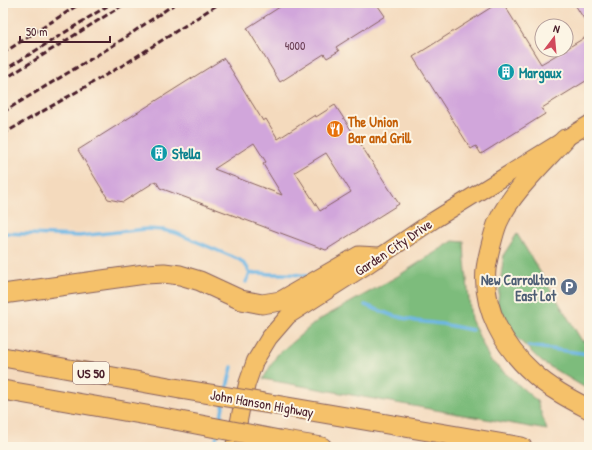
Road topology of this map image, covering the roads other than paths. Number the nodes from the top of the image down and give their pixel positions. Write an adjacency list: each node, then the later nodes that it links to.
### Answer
1 (589, 124): 2 (main road, Garden City Drive)
2 (565, 139): 3 (main road, Garden City Drive); 7 (highway)
3 (379, 257): 4 (highway); 8 (main road, Garden City Drive)
4 (3, 294)
5 (3, 357): 10 (highway, John Hanson Highway / US 50, bridge)
6 (3, 390): 9 (highway, US 50, bridge)
7 (589, 409)
8 (234, 447)
9 (322, 447)
10 (522, 447)

